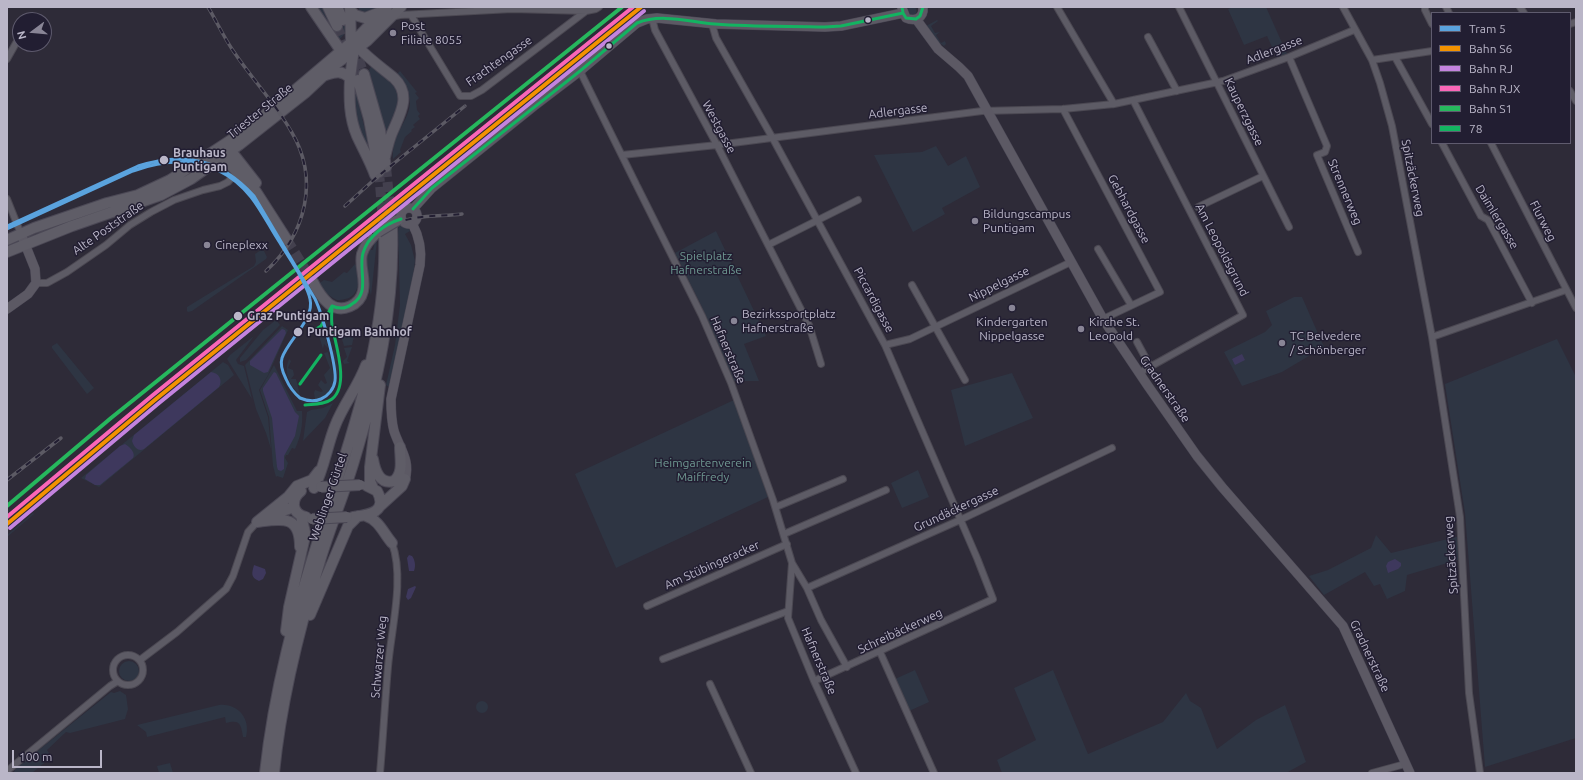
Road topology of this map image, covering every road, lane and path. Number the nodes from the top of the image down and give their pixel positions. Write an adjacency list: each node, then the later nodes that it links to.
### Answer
1 (311, 7): 22 (main road)
2 (328, 7): 3 (main road)
3 (337, 7)
4 (401, 7): 14 (main road, Triester Straße)
5 (599, 7): 13 (street)
6 (923, 7): 17 (street)
7 (1057, 7): 35 (street)
8 (1179, 7): 32 (street, Kauperzgasse)
9 (1343, 7): 20 (street, Spitzäckerweg)
10 (1425, 7): 18 (street)
11 (351, 9): 14 (main road); 22 (main road)
12 (902, 10): 17 (street); 19 (street)
13 (586, 11): 15 (street); 15 (street, Frachtengasse)
14 (387, 12): 15 (street); 22 (main road, Triester Straße); 22 (main road, Triester Straße)
15 (411, 15)
16 (652, 18): 19 (street); 29 (street); 42 (street, Westgasse)
17 (916, 19): 37 (street, Gradnerstraße)
18 (1431, 22)
19 (712, 24): 39 (street, Piccardigasse)
20 (1354, 30): 25 (street, Adlergasse); 28 (street, Spitzäckerweg)
21 (1148, 37): 33 (street)
22 (351, 48): 30 (main road, Triester Straße); 31 (main road); 43 (main road, Triester Straße); 46 (main road)
23 (12, 50): 27 (street)
24 (1431, 51): 26 (street)
25 (1289, 57): 32 (street, Adlergasse); 65 (street, Strennerweg)
26 (1395, 58): 28 (street); 38 (street)
27 (7, 59)
28 (1372, 60): 78 (street, Spitzäckerweg)
29 (580, 71): 45 (street, Hafnerstraße); 52 (street)
30 (326, 75): 31 (main road); 44 (main road, Triester Straße)
31 (357, 77): 46 (main road); 46 (main road); 46 (main road)
32 (1217, 83): 33 (street, Adlergasse); 48 (street, Kauperzgasse)
33 (1177, 91): 34 (street, Adlergasse)
34 (1133, 100): 35 (street, Adlergasse); 83 (street, Am Leopoldsgrund)
35 (1114, 104): 36 (street, Adlergasse)
36 (1063, 109): 37 (street, Adlergasse); 72 (street, Gebhardgasse)
37 (987, 111): 39 (street, Adlergasse); 66 (street, Gradnerstraße)
38 (1431, 122)
39 (772, 137): 42 (street, Adlergasse); 53 (street, Piccardigasse)
40 (1443, 144): 71 (street, Daimlergasse)
41 (1492, 144): 70 (street, Flurweg)
42 (717, 145): 45 (street, Adlergasse); 62 (street, Westgasse)
43 (218, 147): 44 (main road); 58 (main road, Triester Straße)
44 (227, 154): 47 (main road); 57 (main road); 61 (main road, Triester Straße)
45 (622, 156): 96 (street, Hafnerstraße)
46 (381, 168)
47 (235, 170): 57 (main road); 68 (street, Alte Poststraße)
48 (1263, 176): 51 (street); 56 (street, Kauperzgasse)
49 (7, 200): 58 (street)
50 (858, 200): 53 (street)
51 (1198, 207)
52 (413, 209): 54 (street); 55 (street)
53 (818, 220): 62 (street); 80 (street, Piccardigasse)
54 (412, 223): 55 (street); 86 (street)
55 (391, 226): 67 (main road); 77 (main road, Weblinger Gürtel); 81 (main road, Weblinger Gürtel)
56 (1289, 227)
57 (281, 229): 60 (main road)
58 (21, 234): 59 (main road, Triester Straße); 61 (street)
59 (7, 240)
60 (287, 240)
61 (25, 244): 64 (main road, Triester Straße); 68 (street)
62 (768, 245): 82 (street, Westgasse)
63 (1098, 249): 72 (street)
64 (7, 252)
65 (1358, 252)
66 (1071, 262): 75 (street, Gradnerstraße); 76 (street, Nippelgasse)
67 (313, 282)
68 (36, 283): 74 (street)
69 (912, 285): 76 (street)
70 (1566, 290): 71 (street); 73 (street, Flurweg)
71 (1532, 303): 78 (street)
72 (1131, 305): 75 (street, Gebhardgasse)
73 (1576, 308)
74 (7, 309)
75 (1103, 319): 84 (street, Gradnerstraße)
76 (936, 327): 80 (street, Nippelgasse); 85 (street)
77 (378, 328): 89 (main road); 119 (main road, Weblinger Gürtel)
78 (1432, 337): 130 (street, Spitzäckerweg)
79 (1137, 342): 83 (street)
80 (885, 345): 100 (street, Piccardigasse)
81 (380, 362): 88 (main road); 112 (main road, Weblinger Gürtel)
82 (821, 364)
83 (1150, 366): 84 (street, Am Leopoldsgrund)
84 (1139, 372): 120 (street, Gradnerstraße)
85 (965, 380)
86 (400, 447): 88 (main road); 90 (street)
87 (1112, 448): 100 (street, Grundäckergasse)
88 (372, 455): 93 (main road)
89 (323, 462): 92 (main road); 101 (main road)
90 (405, 479): 93 (main road); 97 (main road)
91 (843, 479): 96 (street)
92 (317, 488): 93 (main road, bridge); 95 (main road)
93 (375, 490): 97 (main road)
94 (886, 490): 102 (street)
95 (294, 507): 98 (main road); 101 (main road)
96 (776, 507): 102 (street, Hafnerstraße)
97 (378, 508): 99 (main road); 103 (main road)
98 (301, 516): 99 (main road, bridge); 105 (main road)
99 (362, 516): 103 (main road); 112 (main road)
100 (960, 520): 107 (street, Grundäckergasse); 108 (street, Piccardigasse)
101 (257, 522): 105 (main road); 114 (street)
102 (784, 534): 104 (street, Hafnerstraße)
103 (392, 543): 124 (street, Schwarzer Weg)
104 (787, 544): 106 (street, Hafnerstraße); 109 (street, Am Stübingeracker)
105 (300, 559): 119 (main road)
106 (792, 563): 107 (street); 110 (street, Hafnerstraße)
107 (807, 588): 115 (street)
108 (993, 599): 111 (street, Schreibäckerweg)
109 (647, 606)
110 (788, 611): 113 (street); 117 (street, Hafnerstraße)
111 (880, 652): 115 (street, Schreibäckerweg); 127 (street)
112 (294, 659): 123 (main road, Weblinger Gürtel)
113 (663, 659)
114 (140, 660): 116 (street); 116 (street)
115 (847, 667): 117 (street, Schreibäckerweg)
116 (118, 681): 121 (street)
117 (814, 681): 126 (street, Hafnerstraße)
118 (710, 684): 125 (street)
119 (276, 696): 122 (main road, Weblinger Gürtel)
120 (1405, 764): 128 (street); 129 (street, Gradnerstraße)
121 (7, 771)
122 (265, 773)
123 (274, 773)
124 (380, 773)
125 (751, 773)
126 (856, 773)
127 (934, 773)
128 (1372, 773)
129 (1410, 773)
130 (1480, 773)

